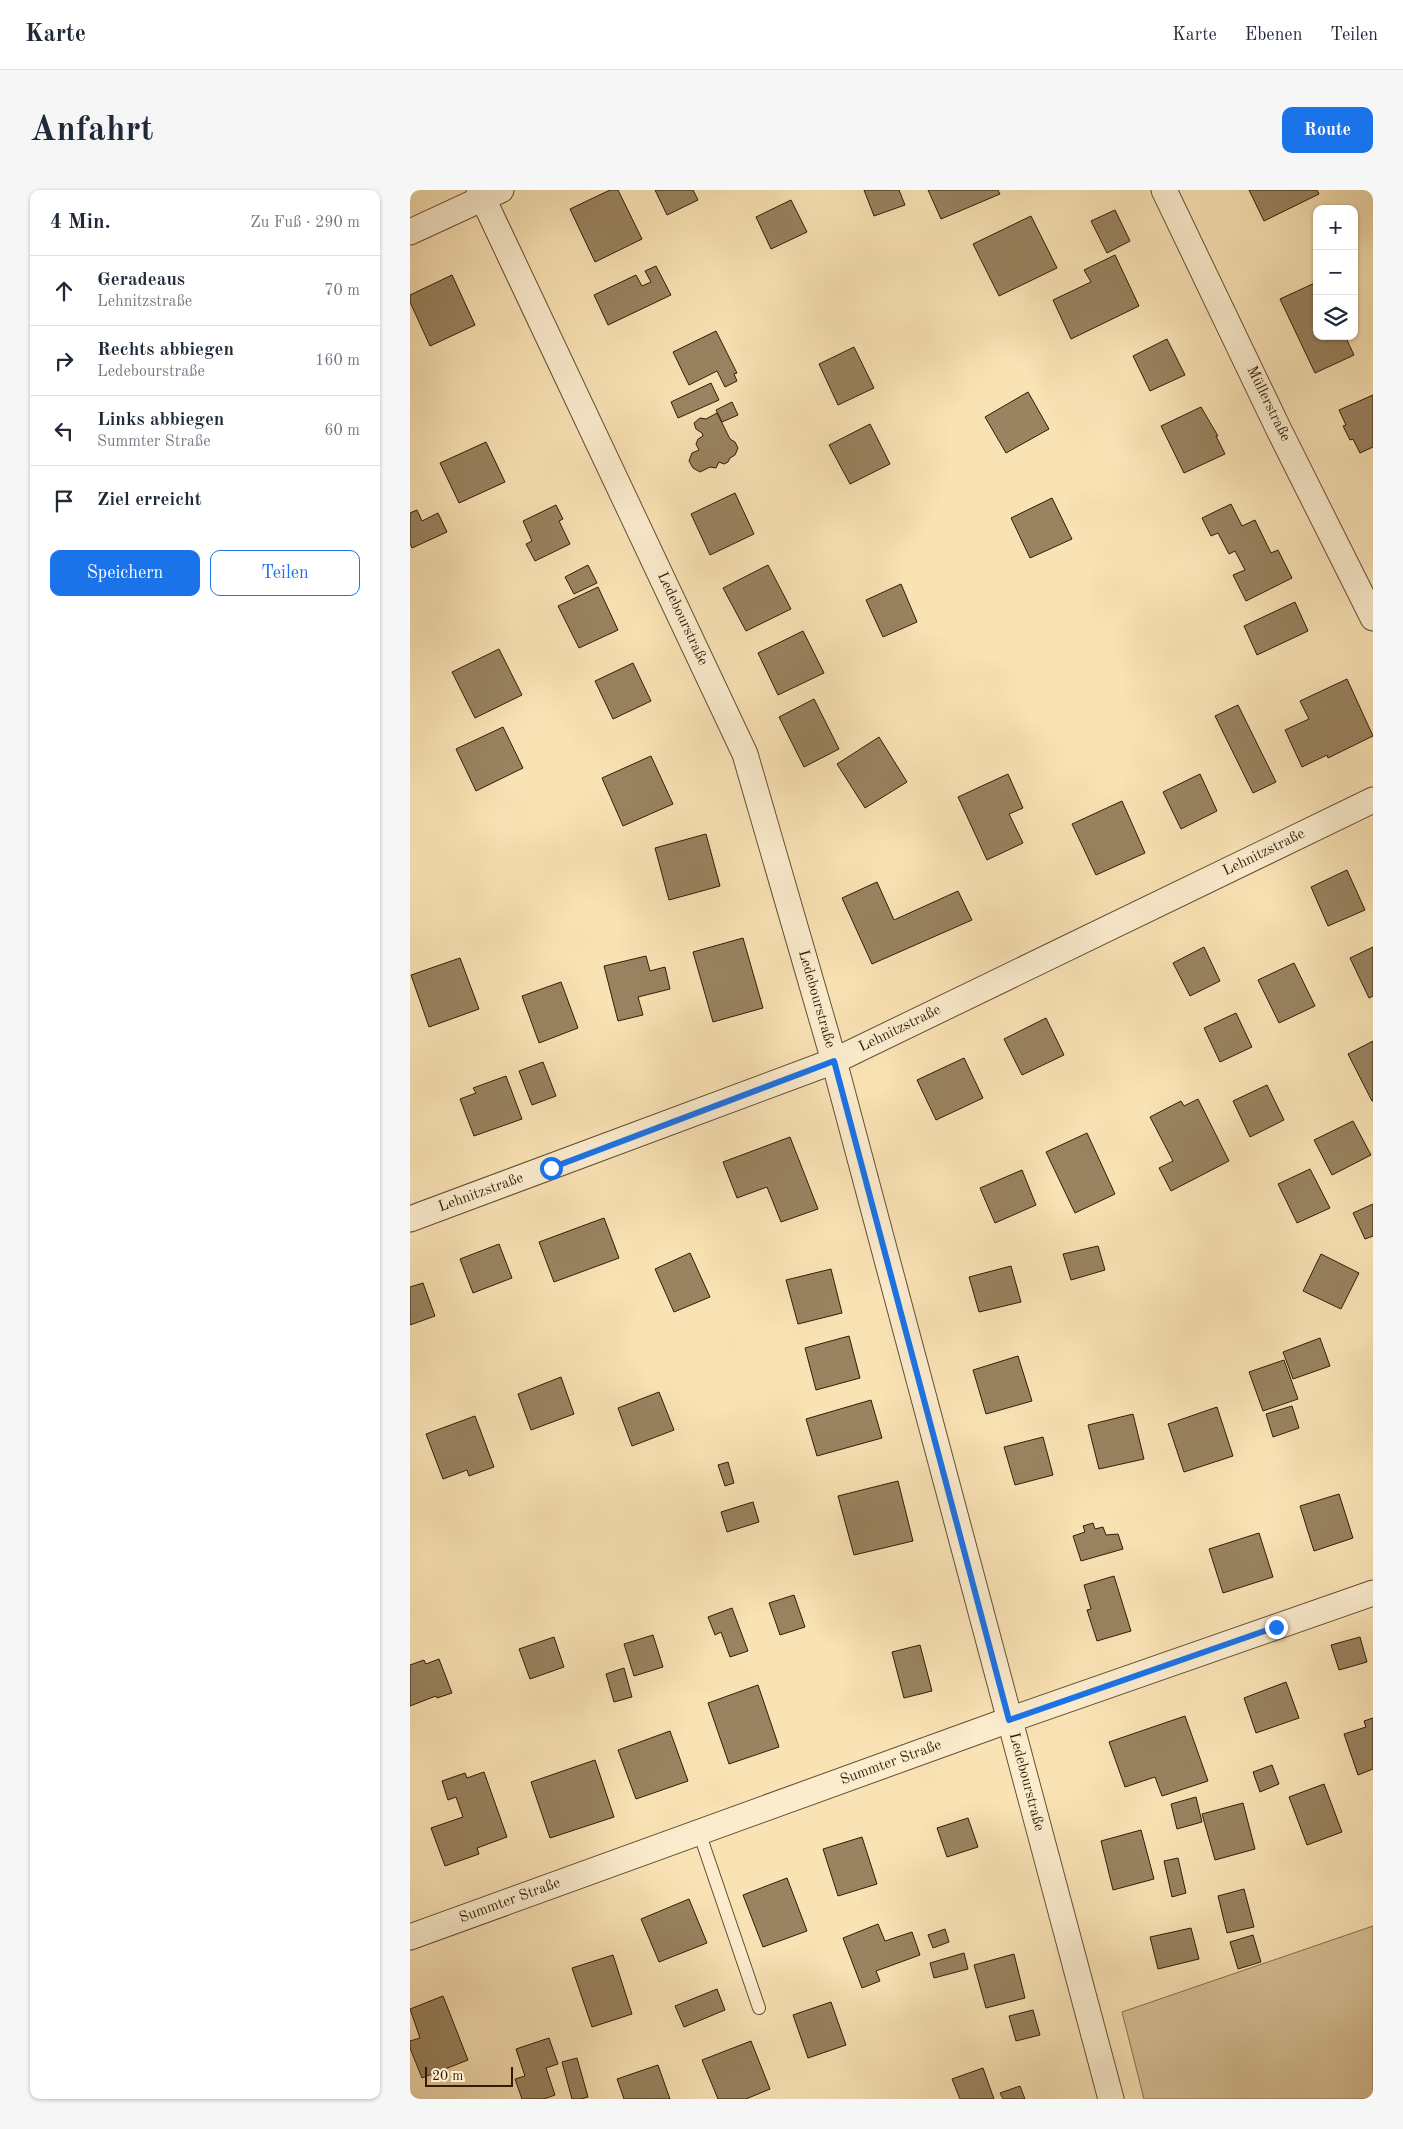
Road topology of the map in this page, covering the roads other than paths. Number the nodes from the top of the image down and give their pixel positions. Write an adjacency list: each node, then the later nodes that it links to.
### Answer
1 (1164, 190): 4 (street, Müllerstraße)
2 (488, 193): 3 (street); 6 (street, Ledebourstraße)
3 (410, 232)
4 (1373, 618)
5 (1373, 800): 6 (street, Lehnitzstraße)
6 (834, 1061): 7 (street, Lehnitzstraße); 9 (street, Ledebourstraße)
7 (410, 1220)
8 (1373, 1593): 9 (street, Summter Straße)
9 (1009, 1720): 10 (street, Summter Straße); 13 (street, Ledebourstraße)
10 (698, 1832): 11 (street, Summter Straße); 12 (lane)
11 (410, 1937)
12 (759, 2008)
13 (1111, 2099)

